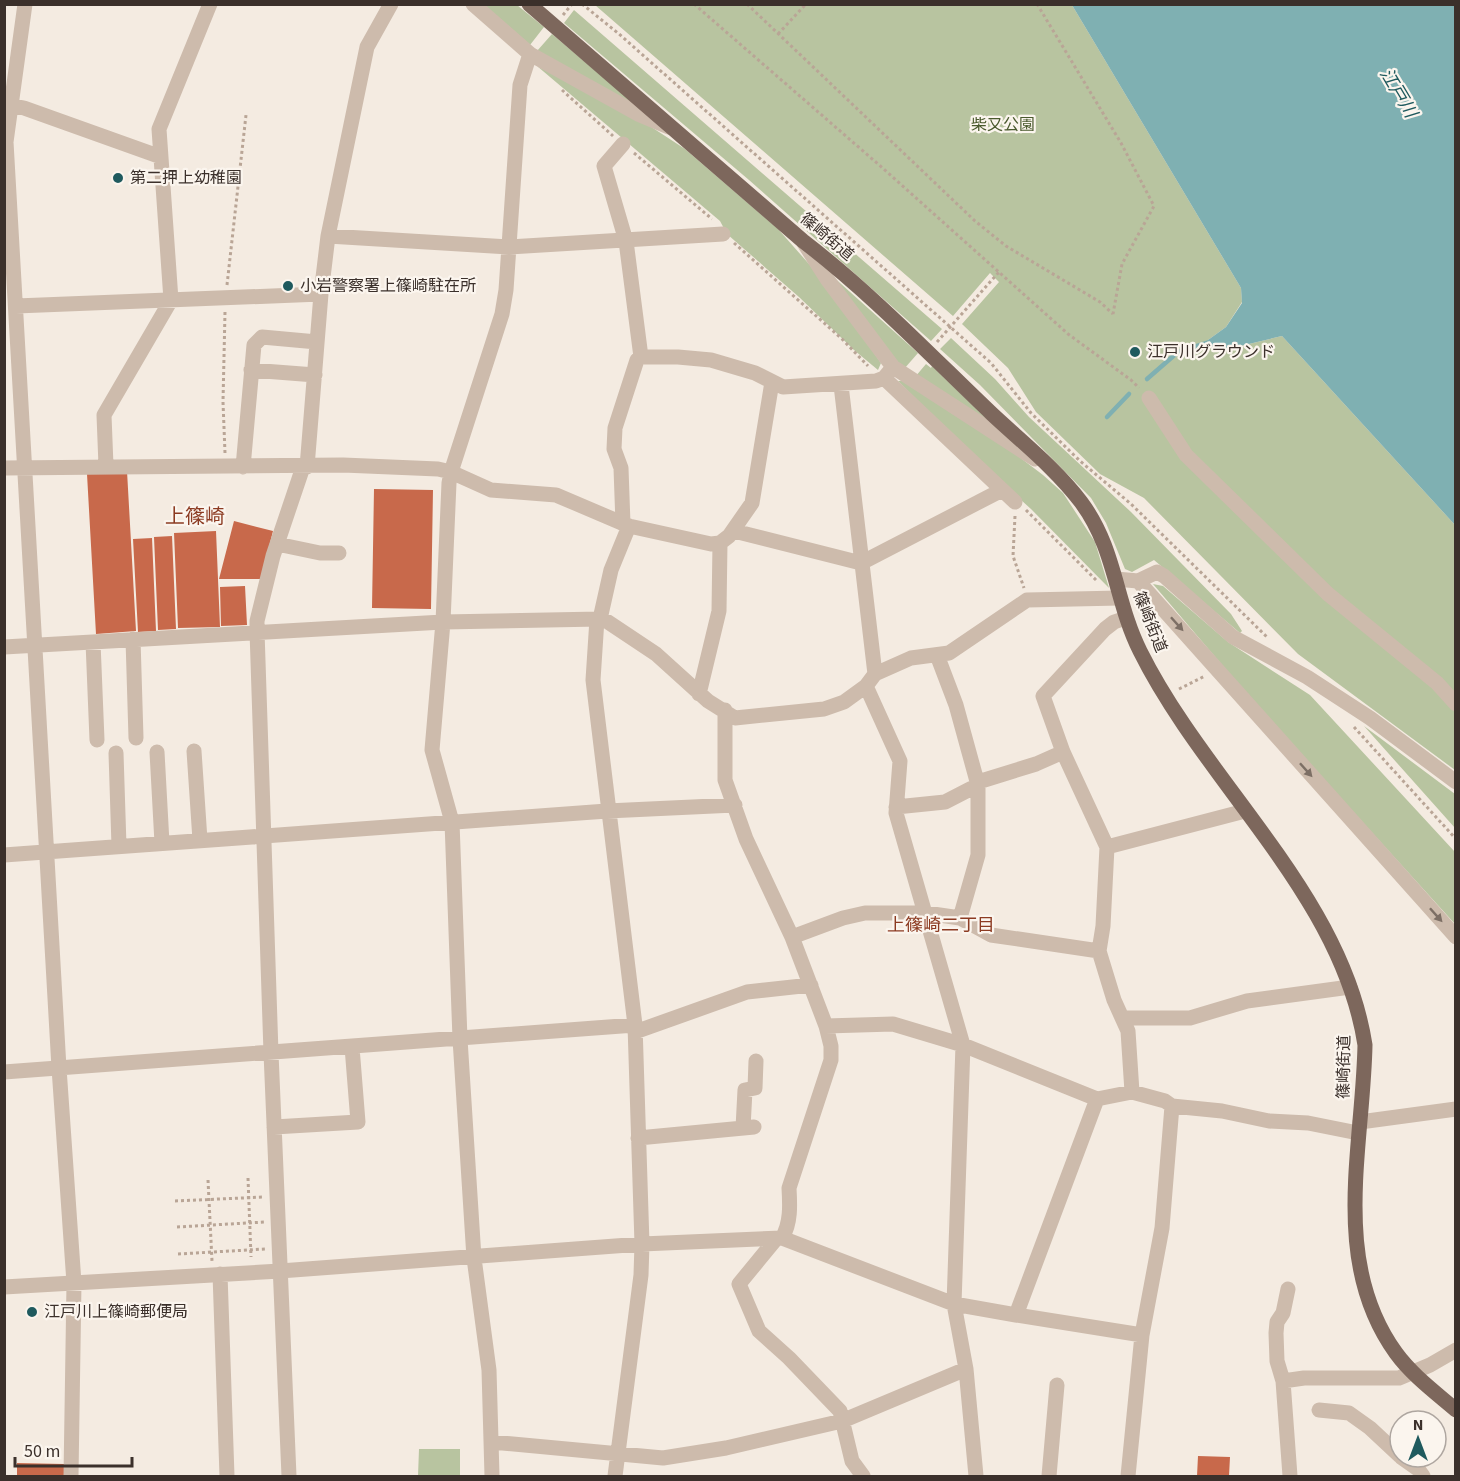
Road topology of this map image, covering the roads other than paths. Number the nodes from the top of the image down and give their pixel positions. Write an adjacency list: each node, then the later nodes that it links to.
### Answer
1 (25, 4): 7 (street)
2 (210, 4): 10 (street)
3 (391, 4): 12 (street)
4 (473, 4): 6 (street)
5 (529, 4): 8 (main road, 篠崎街道)
6 (530, 54): 8 (street); 15 (street)
7 (8, 104): 10 (street); 18 (street)
8 (675, 129): 14 (main road, 篠崎街道)
9 (623, 144): 13 (street)
10 (161, 157): 17 (street)
11 (723, 234): 13 (street)
12 (328, 236): 15 (street); 16 (street)
13 (626, 241): 15 (street); 20 (street)
14 (803, 241): 22 (street); 31 (main road, 篠崎街道)
15 (509, 248): 33 (street)
16 (321, 294): 17 (street); 19 (street)
17 (171, 300): 18 (street); 27 (street)
18 (16, 306): 30 (street)
19 (317, 342): 21 (street); 23 (street)
20 (640, 357): 24 (street); 36 (street)
21 (251, 370): 23 (street); 28 (street)
22 (884, 373): 25 (street); 31 (street); 34 (street)
23 (315, 375): 29 (street)
24 (772, 382): 25 (street); 37 (street)
25 (840, 385): 41 (street)
26 (1149, 398): 56 (street)
27 (106, 466): 28 (street); 30 (street)
28 (243, 466): 29 (street)
29 (305, 466): 33 (street); 39 (street)
30 (24, 467): 32 (street); 51 (street)
31 (1048, 467): 42 (main road, 篠崎街道)
32 (4, 468)
33 (451, 472): 36 (street); 47 (street)
34 (1002, 490): 35 (street); 41 (street)
35 (1015, 502)
36 (626, 525): 38 (street); 46 (street)
37 (734, 531): 38 (street); 41 (street)
38 (720, 543): 55 (street)
39 (277, 544): 40 (street); 48 (street)
40 (339, 553)
41 (861, 563): 54 (street)
42 (1116, 579): 43 (street); 44 (main road, 篠崎街道)
43 (1138, 581): 64 (street); 80 (street, one-way to 80)
44 (1120, 598): 45 (main road, 篠崎街道); 53 (street)
45 (1126, 618): 62 (street); 69 (main road, 篠崎街道)
46 (599, 619): 47 (street); 55 (street); 68 (street)
47 (443, 622): 48 (street); 70 (street)
48 (257, 631): 49 (street); 71 (street)
49 (133, 639): 50 (street); 58 (street)
50 (93, 642): 51 (street); 59 (street)
51 (36, 645): 52 (street); 76 (street)
52 (4, 647)
53 (937, 655): 54 (street); 65 (street)
54 (871, 680): 57 (street); 67 (street)
55 (699, 694): 57 (street)
56 (1455, 704)
57 (725, 710): 66 (street)
58 (135, 738)
59 (97, 740)
60 (194, 751): 72 (street)
61 (157, 752): 73 (street)
62 (1063, 752): 65 (street); 75 (street)
63 (116, 753): 74 (street)
64 (1455, 782)
65 (978, 784): 67 (street); 79 (street)
66 (735, 805): 68 (street); 81 (street)
67 (896, 807): 78 (street)
68 (607, 811): 70 (street); 87 (street)
69 (1245, 811): 75 (street); 84 (main road, 篠崎街道)
70 (452, 822): 71 (street); 88 (street)
71 (263, 835): 72 (street); 91 (street)
72 (200, 840): 73 (street)
73 (162, 843): 74 (street)
74 (119, 846): 76 (street)
75 (1107, 847): 82 (street)
76 (47, 851): 77 (street); 93 (street)
77 (4, 855)
78 (926, 913): 79 (street); 81 (street); 89 (street)
79 (960, 918): 82 (street)
80 (1455, 937)
81 (792, 938): 83 (street)
82 (1099, 951): 85 (street)
83 (811, 985): 86 (street); 87 (street)
84 (1350, 987): 85 (street); 100 (main road, 篠崎街道)
85 (1124, 1018): 95 (street)
86 (826, 1026): 89 (street); 102 (street)
87 (635, 1028): 88 (street); 101 (street)
88 (460, 1039): 90 (street); 104 (street)
89 (963, 1045): 96 (street); 110 (street)
90 (351, 1047): 91 (street); 99 (street)
91 (271, 1053): 93 (street); 99 (street)
92 (756, 1061): 101 (street)
93 (59, 1068): 94 (street); 107 (street)
94 (4, 1072)
95 (1132, 1092): 96 (street); 97 (street)
96 (1097, 1099): 111 (street)
97 (1172, 1106): 100 (street); 112 (street)
98 (1455, 1110): 100 (street)
99 (274, 1127): 106 (street)
100 (1359, 1127): 115 (main road, 篠崎街道)
101 (638, 1138): 103 (street)
102 (779, 1238): 103 (street); 110 (street); 120 (street)
103 (642, 1245): 104 (street); 123 (street)
104 (474, 1258): 106 (street); 121 (street)
105 (216, 1268): 106 (street); 107 (street); 125 (street)
106 (279, 1271): 126 (street)
107 (74, 1283): 108 (street); 124 (street)
108 (4, 1287)
109 (1288, 1289): 116 (street)
110 (954, 1304): 111 (street); 114 (street)
111 (1016, 1315): 112 (street)
112 (1142, 1335): 132 (street)
113 (1455, 1350): 115 (street)
114 (966, 1369): 120 (street); 130 (street)
115 (1413, 1373): 116 (street); 119 (main road, 篠崎街道)
116 (1283, 1381): 133 (street)
117 (1056, 1385): 131 (street)
118 (1319, 1410): 122 (street)
119 (1455, 1410)
120 (842, 1421): 123 (street); 129 (street)
121 (492, 1442): 123 (street); 127 (street)
122 (1388, 1445)
123 (618, 1453): 128 (street)
124 (72, 1476)
125 (227, 1476)
126 (289, 1476)
127 (492, 1476)
128 (615, 1476)
129 (863, 1476)
130 (976, 1476)
131 (1049, 1476)
132 (1128, 1476)
133 (1290, 1476)

